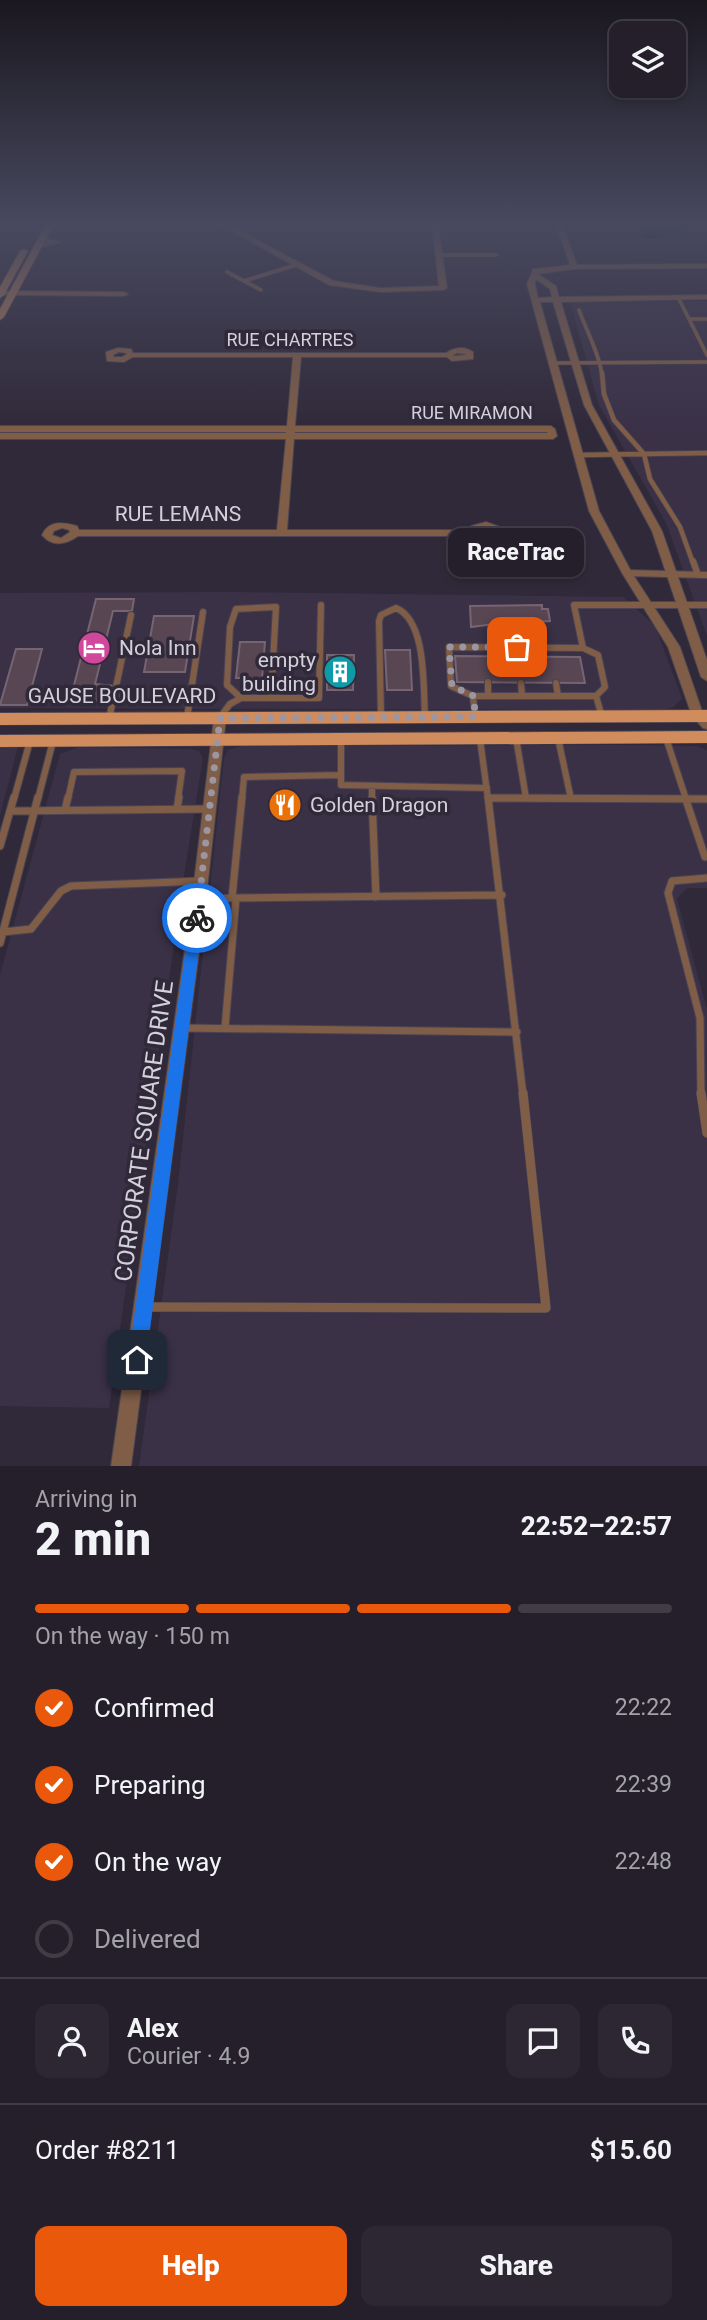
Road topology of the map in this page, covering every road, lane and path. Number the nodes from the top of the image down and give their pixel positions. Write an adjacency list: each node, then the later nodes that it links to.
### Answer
1 (533, 292): 9 (street)
2 (554, 292): 8 (street)
3 (13, 293): 4 (street); 5 (street); 11 (street)
4 (1, 294)
5 (124, 294)
6 (678, 297): 7 (street); 8 (street); 12 (lane)
7 (707, 297)
8 (556, 299): 9 (street); 20 (street)
9 (535, 300): 19 (street)
10 (579, 310): 21 (lane)
11 (0, 317)
12 (689, 319): 13 (lane); 16 (lane)
13 (707, 319)
14 (131, 355): 17 (street, RUE CHARTRES)
15 (449, 355): 17 (street, RUE CHARTRES)
16 (707, 355)
17 (297, 356): 23 (street)
18 (707, 362): 21 (lane)
19 (554, 363): 20 (lane); 28 (street)
20 (576, 363): 21 (lane); 26 (street)
21 (601, 363): 27 (lane)
22 (0, 429): 23 (street, RUE MIRAMON)
23 (290, 433): 23 (street, RUE MIRAMON); 24 (street, RUE MIRAMON); 30 (street)
24 (0, 436)
25 (707, 453): 27 (lane)
26 (615, 454): 27 (lane); 28 (lane); 33 (street)
27 (644, 454): 34 (lane)
28 (579, 455): 32 (street)
29 (75, 533): 30 (street, RUE LEMANS)
30 (282, 533): 31 (street, RUE LEMANS)
31 (473, 533)
32 (627, 573): 33 (lane); 36 (street)
33 (672, 575): 34 (lane); 38 (street)
34 (698, 575): 35 (lane)
35 (707, 575)
36 (647, 604): 38 (lane); 45 (lane); 72 (street)
37 (321, 605): 61 (lane)
38 (682, 605): 39 (lane); 49 (street)
39 (707, 605)
40 (203, 612): 71 (lane)
41 (131, 615): 53 (lane)
42 (485, 647): 43 (lane); 46 (lane); 54 (lane)
43 (517, 647): 44 (lane); 47 (lane)
44 (551, 648): 45 (lane); 48 (lane)
45 (583, 648): 58 (lane)
46 (486, 656)
47 (518, 656)
48 (552, 657)
49 (707, 677)
50 (488, 682): 55 (lane)
51 (521, 683): 56 (lane)
52 (556, 683): 57 (lane)
53 (116, 687)
54 (474, 696): 55 (lane); 64 (lane)
55 (488, 696): 56 (lane)
56 (522, 696): 57 (lane)
57 (558, 696): 58 (lane)
58 (596, 696): 65 (lane)
59 (242, 698): 60 (lane); 60 (lane); 66 (lane)
60 (271, 698): 61 (lane)
61 (319, 698): 67 (lane)
62 (113, 700): 70 (lane)
63 (425, 717): 64 (main road, GAUSE BOULEVARD); 68 (main road, GAUSE BOULEVARD); 68 (lane)
64 (475, 717): 65 (main road, GAUSE BOULEVARD)
65 (602, 717): 72 (main road, GAUSE BOULEVARD)
66 (220, 718): 67 (main road, GAUSE BOULEVARD); 71 (main road, GAUSE BOULEVARD); 79 (street, CORPORATE SQUARE DRIVE)
67 (319, 718): 68 (main road, GAUSE BOULEVARD)
68 (381, 718)
69 (0, 719): 70 (main road, GAUSE BOULEVARD)
70 (109, 719): 71 (main road, GAUSE BOULEVARD)
71 (187, 719)
72 (704, 719)
73 (707, 737): 77 (main road, GAUSE BOULEVARD)
74 (480, 738): 75 (main road, GAUSE BOULEVARD); 78 (main road, GAUSE BOULEVARD); 85 (lane)
75 (516, 738): 76 (main road, GAUSE BOULEVARD); 87 (lane)
76 (558, 738): 77 (main road, GAUSE BOULEVARD); 88 (lane)
77 (666, 738): 89 (lane)
78 (341, 739): 79 (main road, GAUSE BOULEVARD); 83 (lane)
79 (216, 740): 82 (main road, GAUSE BOULEVARD); 92 (street, CORPORATE SQUARE DRIVE)
80 (0, 741): 81 (main road, GAUSE BOULEVARD)
81 (30, 741): 82 (main road, GAUSE BOULEVARD); 94 (lane)
82 (53, 741): 95 (lane)
83 (341, 775): 84 (lane); 102 (lane)
84 (372, 786): 85 (lane); 101 (lane)
85 (487, 788): 86 (lane)
86 (489, 798): 87 (lane); 100 (lane)
87 (526, 798): 88 (lane)
88 (571, 799): 89 (lane)
89 (687, 799): 90 (lane); 97 (lane)
90 (707, 799)
91 (177, 809): 92 (lane); 93 (lane); 93 (lane)
92 (209, 809): 99 (street, CORPORATE SQUARE DRIVE)
93 (65, 810): 95 (lane)
94 (10, 811): 95 (lane); 96 (lane)
95 (34, 811): 104 (lane)
96 (0, 846)
97 (705, 857)
98 (707, 878): 109 (lane)
99 (201, 881): 103 (street, CORPORATE SQUARE DRIVE); 104 (lane)
100 (502, 895): 101 (lane); 108 (lane)
101 (376, 897): 102 (lane)
102 (234, 898): 103 (lane); 107 (lane)
103 (199, 899): 106 (street, CORPORATE SQUARE DRIVE)
104 (3, 926): 105 (lane)
105 (0, 943)
106 (182, 1028): 107 (lane); 110 (street, CORPORATE SQUARE DRIVE)
107 (225, 1028): 108 (lane)
108 (517, 1032): 110 (lane)
109 (707, 1133)
110 (145, 1307): 111 (street, CORPORATE SQUARE DRIVE)
111 (121, 1466)

